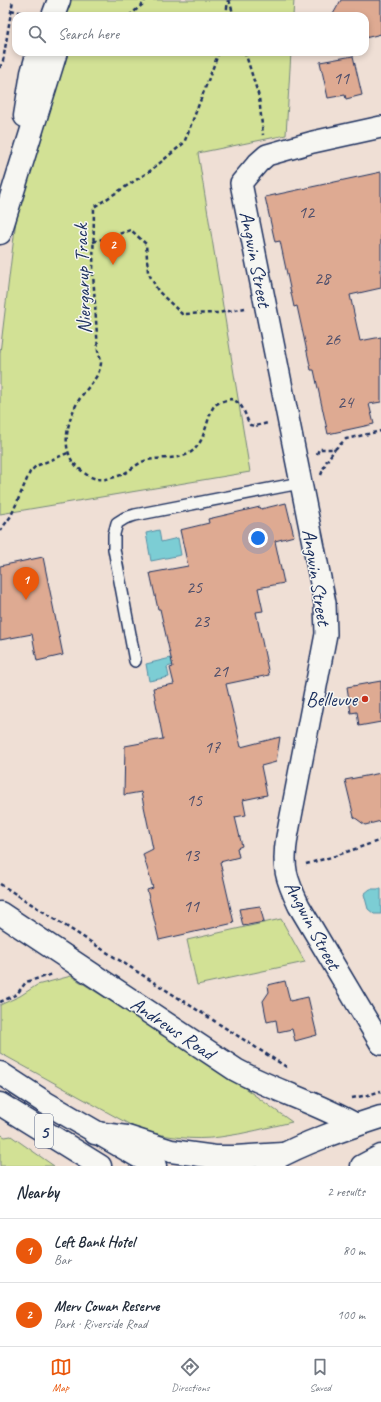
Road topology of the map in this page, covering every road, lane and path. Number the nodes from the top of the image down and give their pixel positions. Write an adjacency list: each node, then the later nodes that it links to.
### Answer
1 (13, 0): 6 (path)
2 (59, 0): 8 (main road)
3 (69, 0): 9 (main road)
4 (145, 0): 10 (path)
5 (228, 0): 11 (path); 12 (path)
6 (12, 10): 7 (path); 17 (path)
7 (24, 12)
8 (46, 12)
9 (66, 12)
10 (134, 12)
11 (226, 12)
12 (232, 12)
13 (37, 56): 20 (main road)
14 (55, 56): 21 (main road)
15 (217, 56): 22 (path, Niergarup Track)
16 (246, 56): 19 (path)
17 (0, 68)
18 (381, 126): 19 (street)
19 (267, 155): 23 (street, Angwin Street)
20 (0, 198)
21 (0, 233)
22 (93, 242): 23 (path); 27 (path, Niergarup Track)
23 (265, 304): 24 (street, Angwin Street)
24 (288, 419): 27 (path); 28 (street, Angwin Street)
25 (381, 431): 26 (path)
26 (319, 449)
27 (68, 453): 29 (path)
28 (300, 483): 30 (lane); 32 (street, Angwin Street)
29 (0, 531)
30 (136, 660)
31 (381, 840): 32 (path)
32 (284, 869): 37 (street, Angwin Street)
33 (0, 884): 38 (path)
34 (0, 913): 35 (main road, Andrews Road)
35 (81, 967): 36 (path); 44 (main road, Andrews Road)
36 (0, 1002)
37 (381, 1044)
38 (292, 1072)
39 (0, 1073): 45 (main road, 5)
40 (381, 1090): 41 (path)
41 (351, 1098)
42 (2, 1105): 48 (main road, 5)
43 (381, 1117): 44 (main road)
44 (356, 1125): 46 (main road)
45 (96, 1132): 46 (main road); 49 (main road, 5)
46 (283, 1154): 50 (main road)
47 (381, 1156): 51 (main road)
48 (90, 1163)
49 (155, 1166)
50 (261, 1166)
51 (362, 1166)

